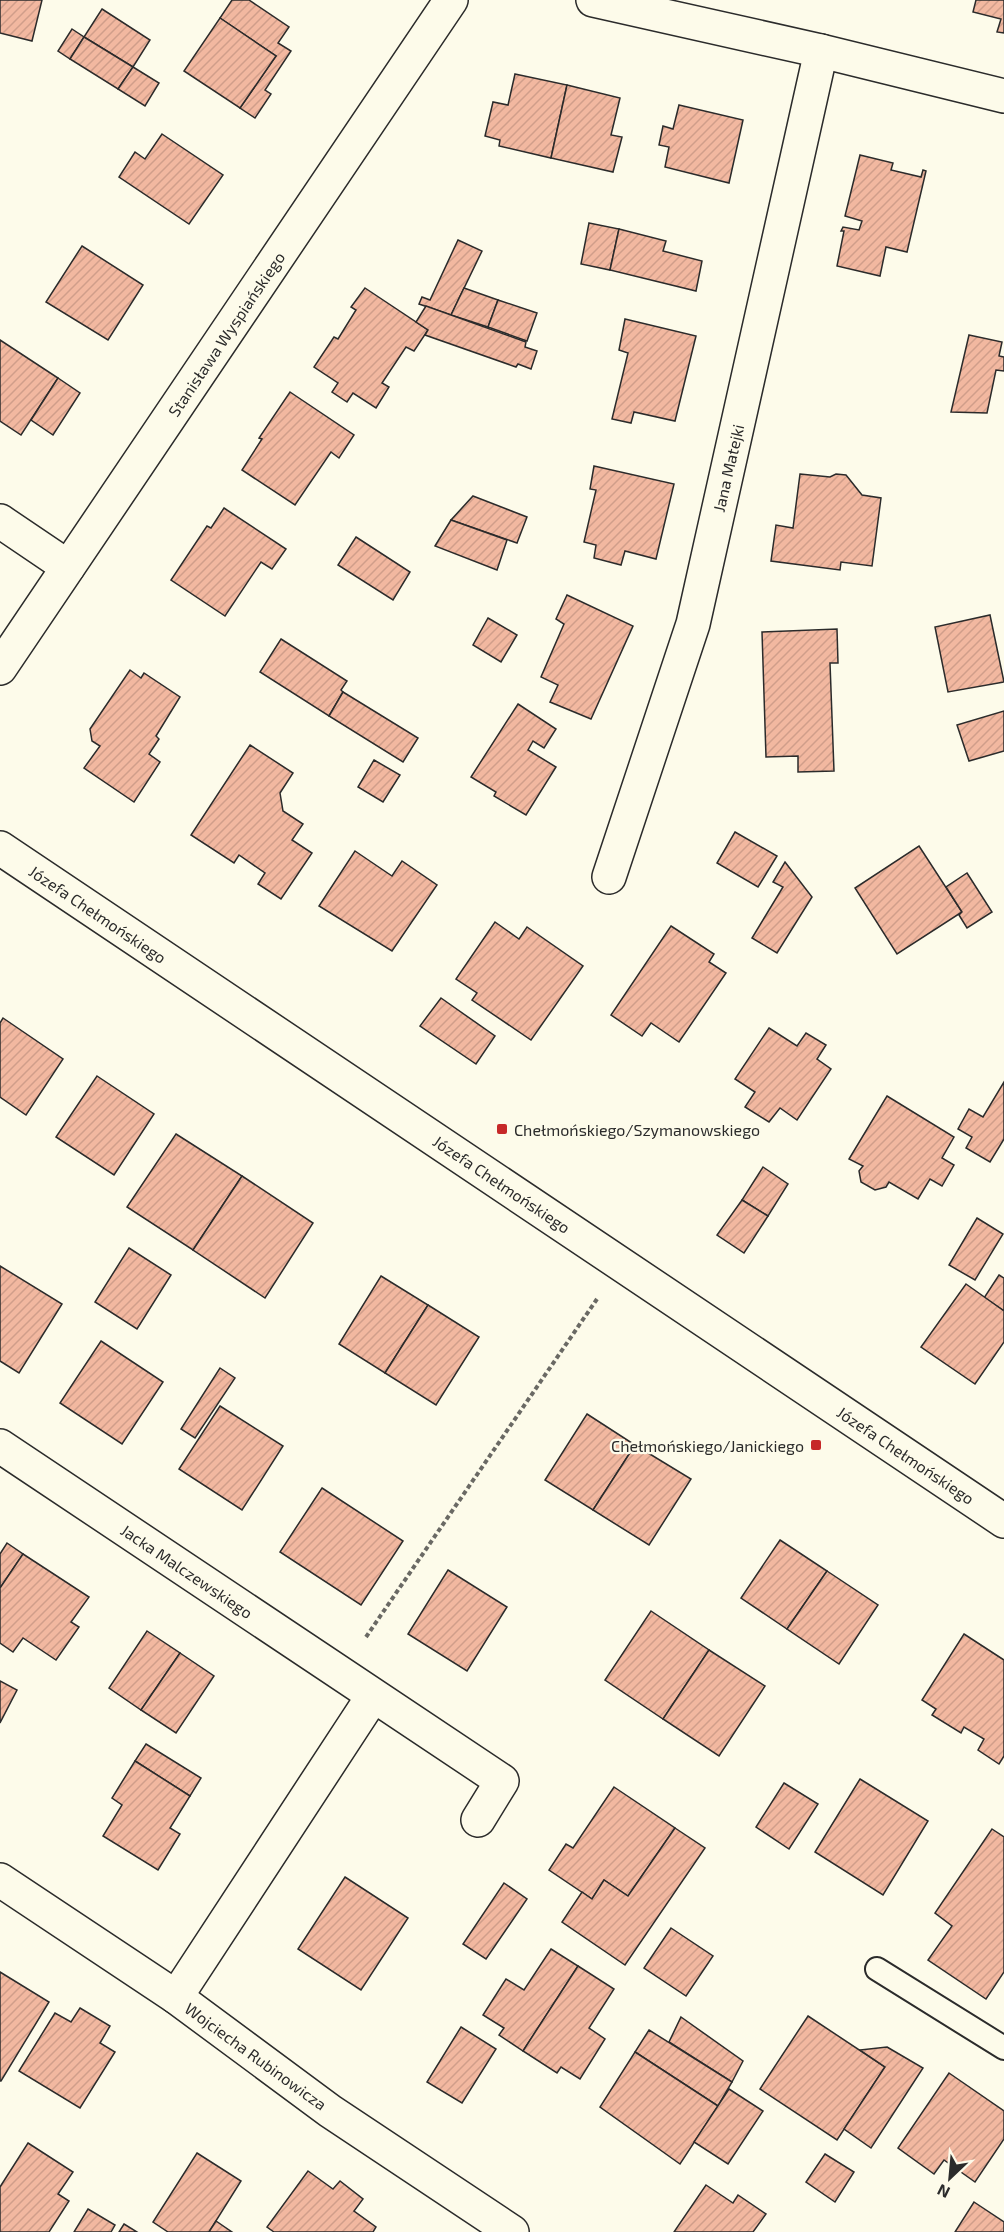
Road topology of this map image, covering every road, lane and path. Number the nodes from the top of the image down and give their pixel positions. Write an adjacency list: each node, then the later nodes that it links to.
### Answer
1 (451, 0): 6 (street, Stanisława Wyspiańskiego)
2 (593, 0): 3 (street)
3 (821, 51): 4 (street); 9 (street, Jana Matejki)
4 (1004, 96)
5 (0, 521): 6 (street)
6 (68, 567): 7 (street, Stanisława Wyspiańskiego)
7 (0, 668)
8 (0, 848): 12 (street, Józefa Chełmońskiego)
9 (609, 877)
10 (602, 1292): 13 (path)
11 (0, 1446): 14 (street, Jacka Malczewskiego)
12 (1004, 1521)
13 (360, 1646)
14 (373, 1696): 15 (street, Jacka Malczewskiego); 18 (street)
15 (478, 1820)
16 (0, 1880): 18 (street, Wojciecha Rubinowicza)
17 (878, 1969): 19 (lane)
18 (176, 1997): 20 (street, Wojciecha Rubinowicza)
19 (1004, 2048)
20 (512, 2232)

